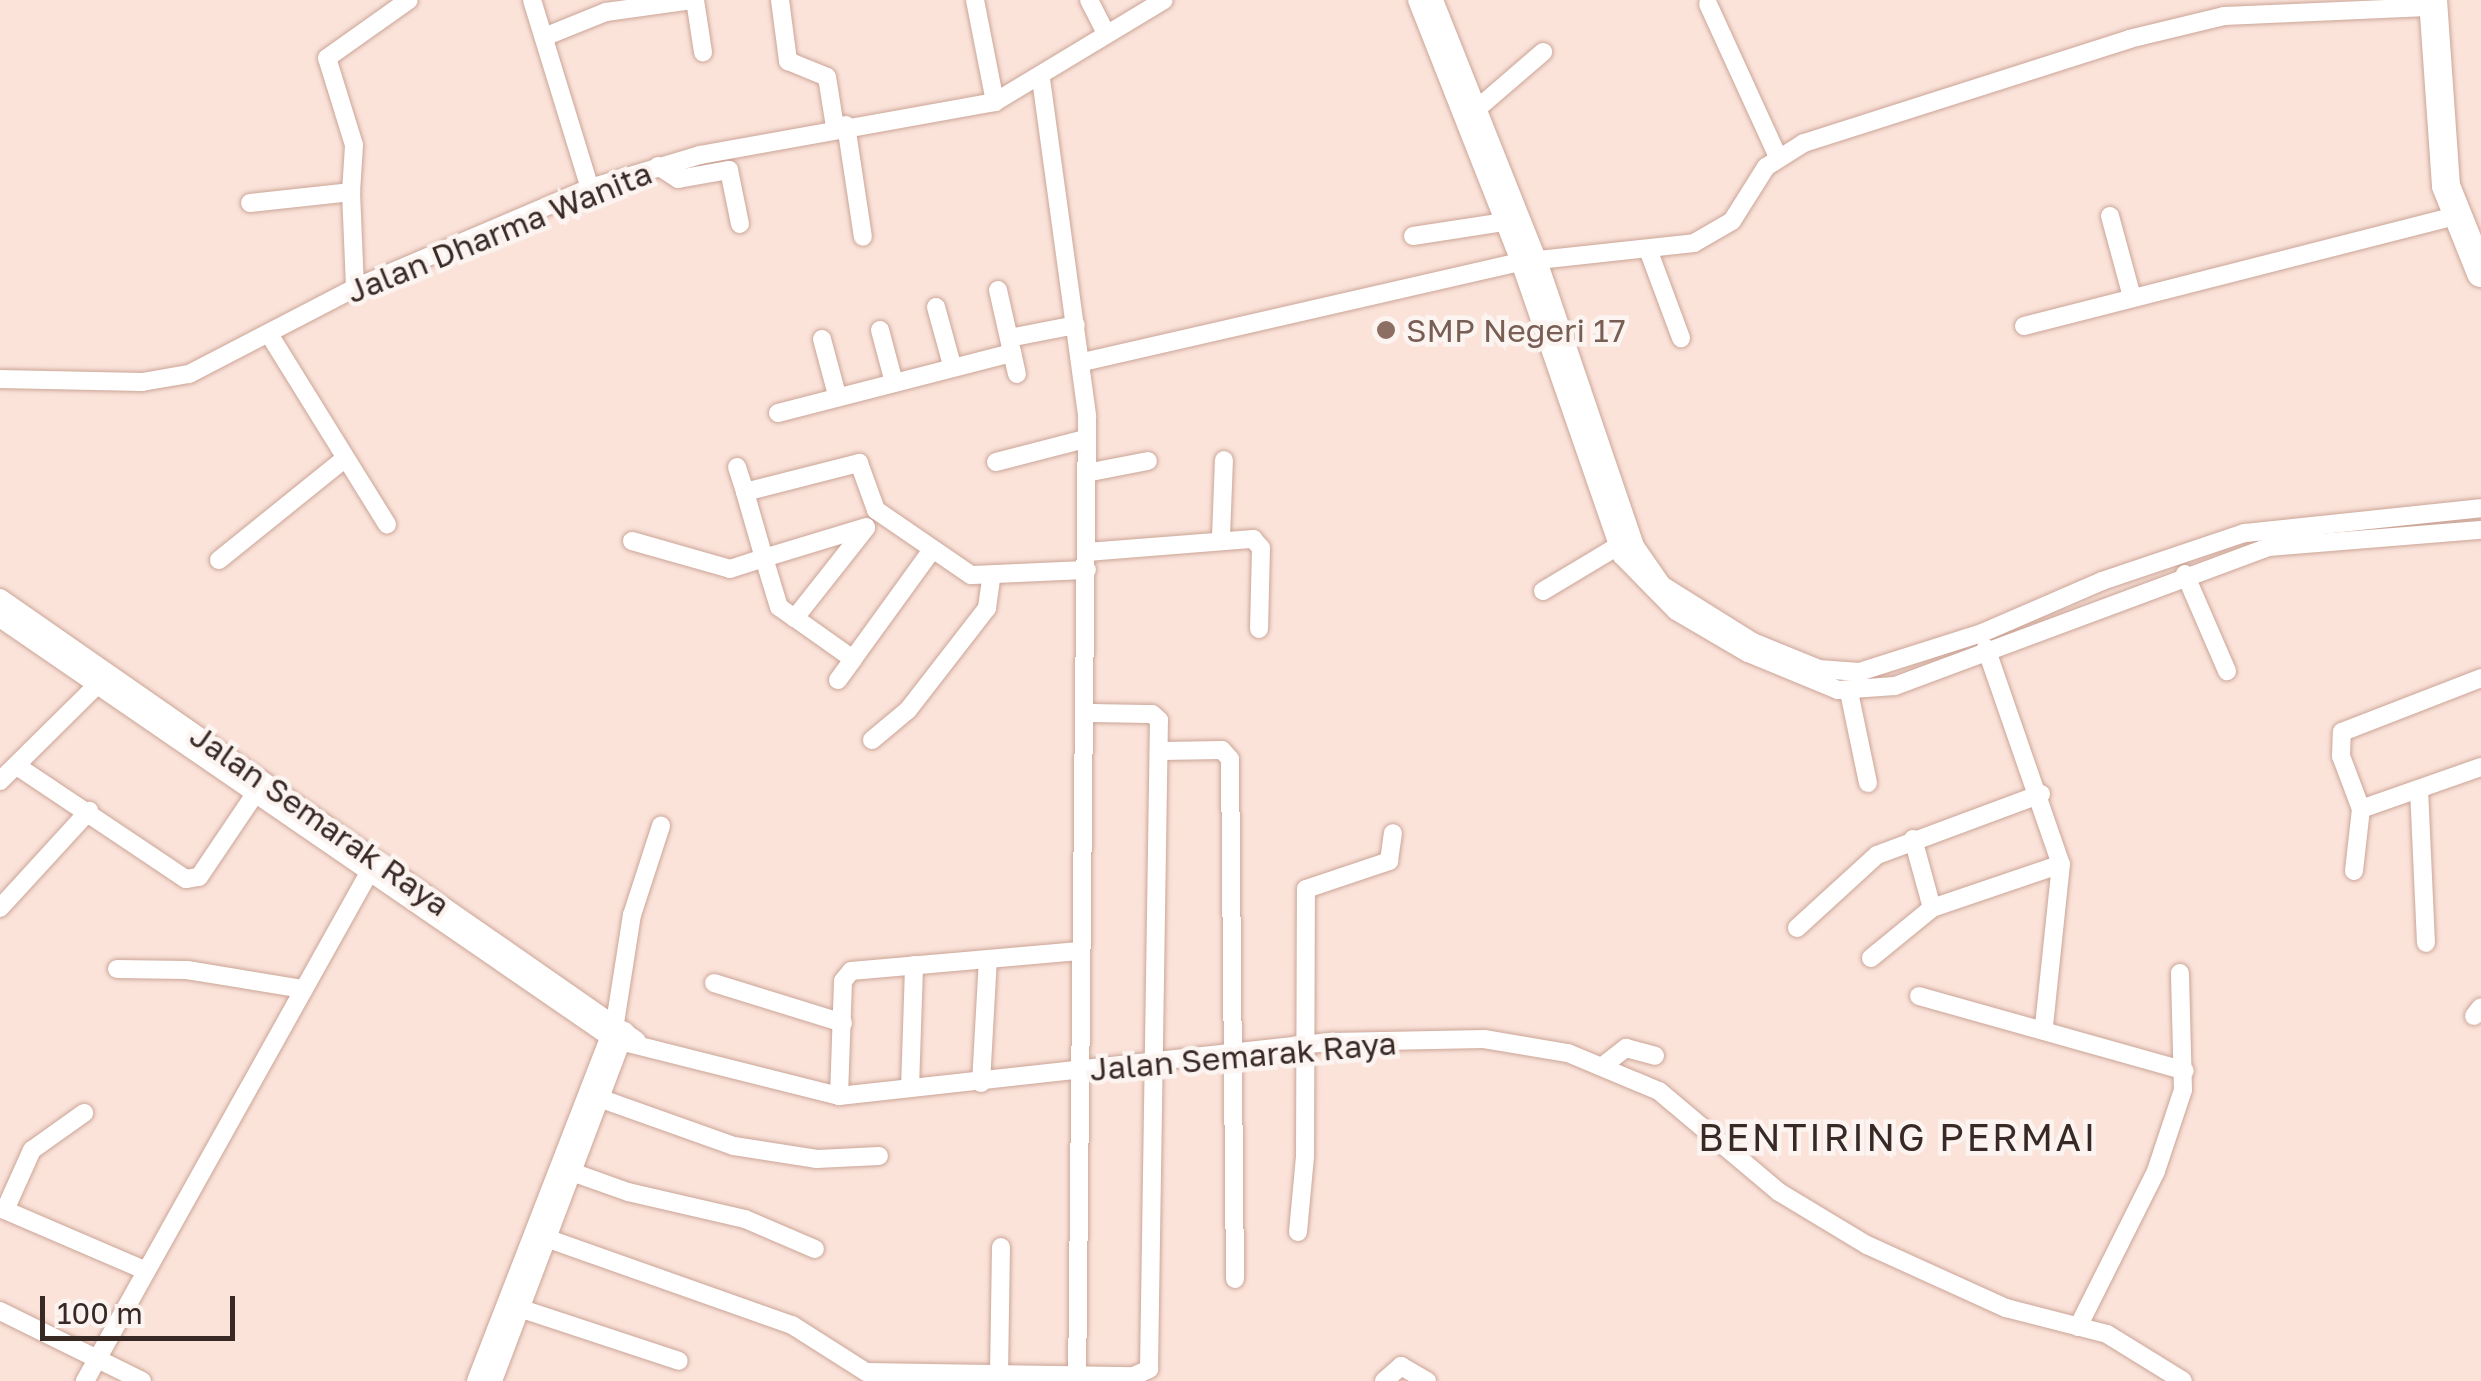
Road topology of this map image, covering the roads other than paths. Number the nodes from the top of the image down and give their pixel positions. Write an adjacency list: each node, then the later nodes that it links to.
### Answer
1 (410, 0): 24 (street)
2 (532, 0): 14 (street)
3 (694, 0): 10 (street); 15 (street)
4 (780, 0): 20 (street)
5 (974, 0): 18 (street)
6 (1089, 0): 13 (street)
7 (1164, 0): 13 (street, Jalan Dharma Wanita)
8 (1417, 0): 28 (street)
9 (1434, 0): 19 (street)
10 (641, 3): 14 (street)
11 (1708, 4): 21 (street)
12 (2433, 4): 21 (street); 27 (highway)
13 (1106, 33): 17 (street, Jalan Dharma Wanita)
14 (544, 37): 23 (street)
15 (703, 52)
16 (1543, 52): 19 (street)
17 (1040, 79): 18 (street, Jalan Dharma Wanita); 39 (street)
18 (995, 102): 20 (street, Jalan Dharma Wanita)
19 (1478, 108): 33 (street)
20 (841, 126): 22 (street, Jalan Dharma Wanita); 31 (street)
21 (1778, 157): 32 (street)
22 (658, 166): 23 (street, Jalan Dharma Wanita); 29 (street)
23 (590, 188): 35 (street, Jalan Dharma Wanita)
24 (351, 192): 25 (street); 35 (street)
25 (250, 204)
26 (2110, 216): 37 (street)
27 (2454, 216): 34 (highway); 37 (street)
28 (1505, 222): 30 (street); 33 (street)
29 (740, 224)
30 (1413, 236)
31 (863, 237)
32 (1649, 252): 33 (street); 43 (street)
33 (1529, 261): 46 (street); 68 (street); 85 (street)
34 (2481, 272)
35 (355, 288): 42 (street, Jalan Dharma Wanita)
36 (998, 290): 45 (street)
37 (2132, 297): 40 (street)
38 (936, 307): 47 (street)
39 (1076, 325): 45 (street); 46 (street)
40 (2024, 326)
41 (880, 330): 50 (street)
42 (268, 334): 49 (street, Jalan Dharma Wanita); 54 (street)
43 (1681, 338)
44 (822, 339): 51 (street)
45 (1010, 345): 47 (street); 48 (street)
46 (1084, 362): 53 (street)
47 (952, 366): 50 (street)
48 (1017, 374)
49 (0, 379)
50 (893, 380): 51 (street)
51 (838, 394): 52 (street)
52 (778, 413)
53 (1085, 439): 57 (street); 59 (street)
54 (344, 459): 63 (street); 71 (street)
55 (1224, 460): 66 (street)
56 (1148, 461): 59 (street)
57 (996, 462)
58 (737, 467): 60 (street)
59 (1086, 473): 72 (street)
60 (744, 492): 62 (street); 70 (street)
61 (2481, 508): 75 (street)
62 (876, 510): 64 (street); 69 (street)
63 (386, 524)
64 (866, 527): 70 (street); 80 (street)
65 (2481, 530): 73 (street)
66 (1221, 537): 72 (street); 81 (street)
67 (632, 541): 70 (street)
68 (1618, 546): 76 (street); 85 (street)
69 (932, 550): 74 (street); 83 (street)
70 (764, 558): 80 (street)
71 (219, 560)
72 (1087, 562): 74 (street); 90 (street)
73 (2186, 574): 78 (street); 84 (street)
74 (991, 579): 91 (street)
75 (2102, 582): 78 (street); 85 (street)
76 (1544, 592)
77 (0, 598): 87 (street, Jalan Semarak Raya)
78 (2111, 602): 82 (street)
79 (0, 618): 87 (street, Jalan Semarak Raya)
80 (795, 618): 83 (street)
81 (1259, 629)
82 (1986, 648): 89 (street); 99 (street)
83 (852, 660): 88 (street)
84 (2227, 671)
85 (1819, 678): 89 (street)
86 (2481, 678): 100 (street)
87 (104, 679): 93 (street); 98 (street, Jalan Semarak Raya); 106 (street, Jalan Semarak Raya)
88 (838, 680)
89 (1849, 692): 96 (street)
90 (1087, 713): 92 (street); 112 (street)
91 (872, 740)
92 (1162, 752): 125 (street); 127 (street)
93 (16, 766): 95 (street); 101 (street)
94 (2481, 767): 97 (street)
95 (0, 781)
96 (1868, 783)
97 (2420, 789): 100 (street); 111 (street)
98 (257, 791): 101 (street); 106 (street, Jalan Semarak Raya)
99 (2041, 794): 104 (street); 105 (street)
100 (2360, 808): 107 (street)
101 (89, 811): 108 (street)
102 (661, 826): 123 (street)
103 (1393, 833): 124 (street)
104 (1914, 839): 109 (street); 110 (street)
105 (2062, 864): 109 (street); 122 (street)
106 (373, 866): 119 (street); 123 (street, Jalan Semarak Raya)
107 (2354, 870)
108 (0, 908)
109 (1932, 908): 113 (street)
110 (1797, 928)
111 (2426, 944)
112 (1079, 952): 114 (street); 129 (street)
113 (1870, 958)
114 (988, 959): 115 (street); 131 (street)
115 (914, 965): 121 (street); 132 (street)
116 (117, 968): 119 (street)
117 (2180, 972): 130 (street)
118 (714, 983): 121 (street)
119 (303, 989): 143 (street)
120 (1918, 996): 122 (street)
121 (842, 1023): 133 (street)
122 (2044, 1026): 130 (street)
123 (622, 1035): 133 (street, Jalan Semarak Raya); 134 (street); 154 (street)
124 (1303, 1044): 125 (street, Jalan Semarak Raya); 128 (street, Jalan Semarak Raya); 139 (street)
125 (1231, 1053): 127 (street, Jalan Semarak Raya); 144 (street)
126 (1655, 1056): 128 (street)
127 (1154, 1063): 129 (street, Jalan Semarak Raya); 151 (street)
128 (1604, 1064): 147 (street, Jalan Semarak Raya)
129 (1081, 1071): 131 (street, Jalan Semarak Raya); 151 (street)
130 (2185, 1071): 147 (street)
131 (981, 1083): 132 (street, Jalan Semarak Raya)
132 (910, 1088): 133 (street, Jalan Semarak Raya)
133 (839, 1096)
134 (599, 1098): 136 (street); 137 (street)
135 (84, 1113): 138 (street)
136 (880, 1156)
137 (569, 1170): 140 (street); 142 (street)
138 (2, 1209): 143 (street)
139 (1298, 1232)
140 (546, 1238): 145 (street); 150 (street)
141 (1001, 1247): 150 (street)
142 (815, 1249)
143 (144, 1270): 148 (street)
144 (1235, 1279)
145 (522, 1309): 149 (street); 155 (street)
146 (0, 1311): 148 (street)
147 (2078, 1327): 158 (street, Jalan Semarak Raya)
148 (98, 1358): 152 (street); 153 (street)
149 (678, 1361)
150 (999, 1374): 151 (street)
151 (1077, 1377)
152 (85, 1381)
153 (142, 1381)
154 (476, 1381)
155 (493, 1381)
156 (1384, 1381): 157 (street)
157 (1428, 1381)
158 (2183, 1381)

